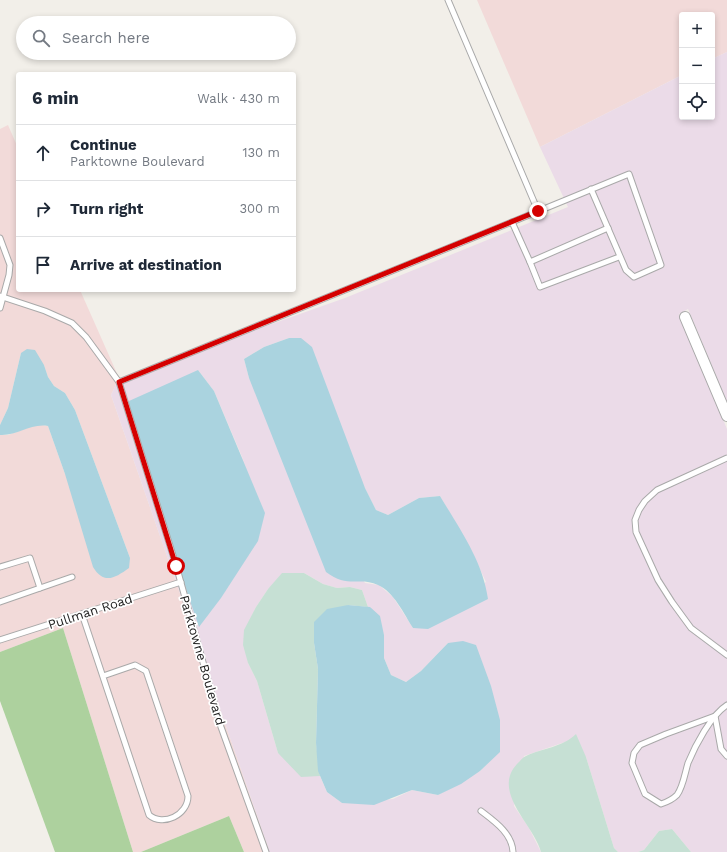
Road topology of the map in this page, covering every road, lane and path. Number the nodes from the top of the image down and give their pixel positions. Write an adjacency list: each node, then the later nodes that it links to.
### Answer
1 (448, 0): 3 (lane)
2 (592, 189): 3 (lane); 5 (lane); 7 (lane)
3 (538, 211): 4 (lane)
4 (512, 222): 8 (lane); 12 (lane)
5 (608, 228): 7 (lane); 8 (lane)
6 (0, 238): 9 (lane)
7 (619, 257): 8 (lane)
8 (530, 262)
9 (2, 297): 10 (lane); 12 (lane, Parktowne Boulevard)
10 (0, 308)
11 (685, 317): 13 (street)
12 (119, 382): 17 (lane, Parktowne Boulevard)
13 (727, 416)
14 (727, 458): 22 (lane)
15 (0, 567): 18 (lane)
16 (72, 577): 18 (lane)
17 (181, 582): 20 (lane, Pullman Road); 28 (lane, Parktowne Boulevard)
18 (40, 588): 19 (lane)
19 (0, 602)
20 (82, 614): 21 (lane, Pullman Road); 23 (lane)
21 (0, 640)
22 (727, 655)
23 (103, 676): 23 (lane)
24 (727, 705): 25 (lane)
25 (715, 716): 25 (lane); 26 (lane)
26 (727, 756)
27 (481, 810): 29 (lane)
28 (266, 852)
29 (513, 852)

